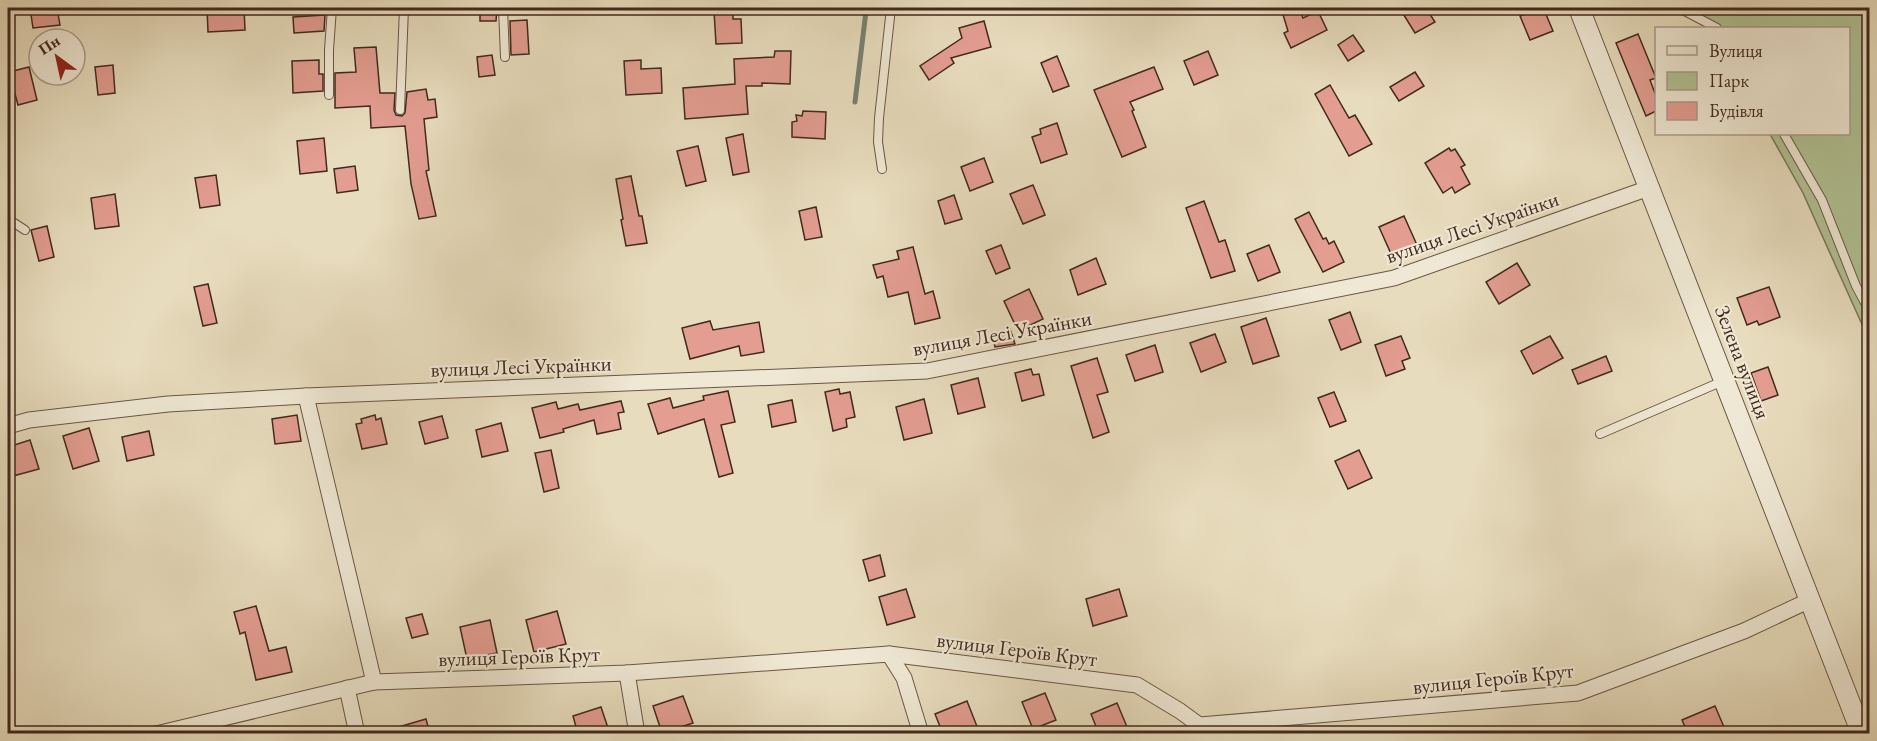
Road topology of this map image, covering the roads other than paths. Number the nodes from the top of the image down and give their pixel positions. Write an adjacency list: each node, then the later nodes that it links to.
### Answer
1 (332, 8): 9 (lane)
2 (404, 8): 10 (lane)
3 (503, 8): 8 (lane)
4 (891, 8): 12 (lane)
5 (1579, 8): 13 (street, Зелена вулиця)
6 (1679, 8): 7 (lane)
7 (1716, 27)
8 (505, 57)
9 (329, 95)
10 (400, 110)
11 (1785, 135): 16 (lane)
12 (882, 169)
13 (1649, 188): 17 (street, Зелена вулиця); 18 (street, вулиця Лесі Українки)
14 (8, 219): 15 (lane)
15 (25, 230)
16 (1869, 312)
17 (1724, 381): 20 (lane); 21 (street, Зелена вулиця)
18 (306, 396): 19 (street, вулиця Лесі Українки); 24 (street)
19 (8, 426)
20 (1600, 434)
21 (1810, 600): 26 (street, вулиця Героїв Крут); 31 (street, Зелена вулиця)
22 (889, 654): 23 (street, вулиця Героїв Крут); 26 (street, вулиця Героїв Крут); 30 (street)
23 (627, 673): 24 (street, вулиця Героїв Крут); 29 (street)
24 (374, 681): 25 (street, вулиця Героїв Крут)
25 (347, 688): 27 (street, вулиця Героїв Крут); 28 (street)
26 (1205, 729)
27 (156, 734)
28 (357, 734)
29 (637, 734)
30 (921, 734)
31 (1862, 734)

